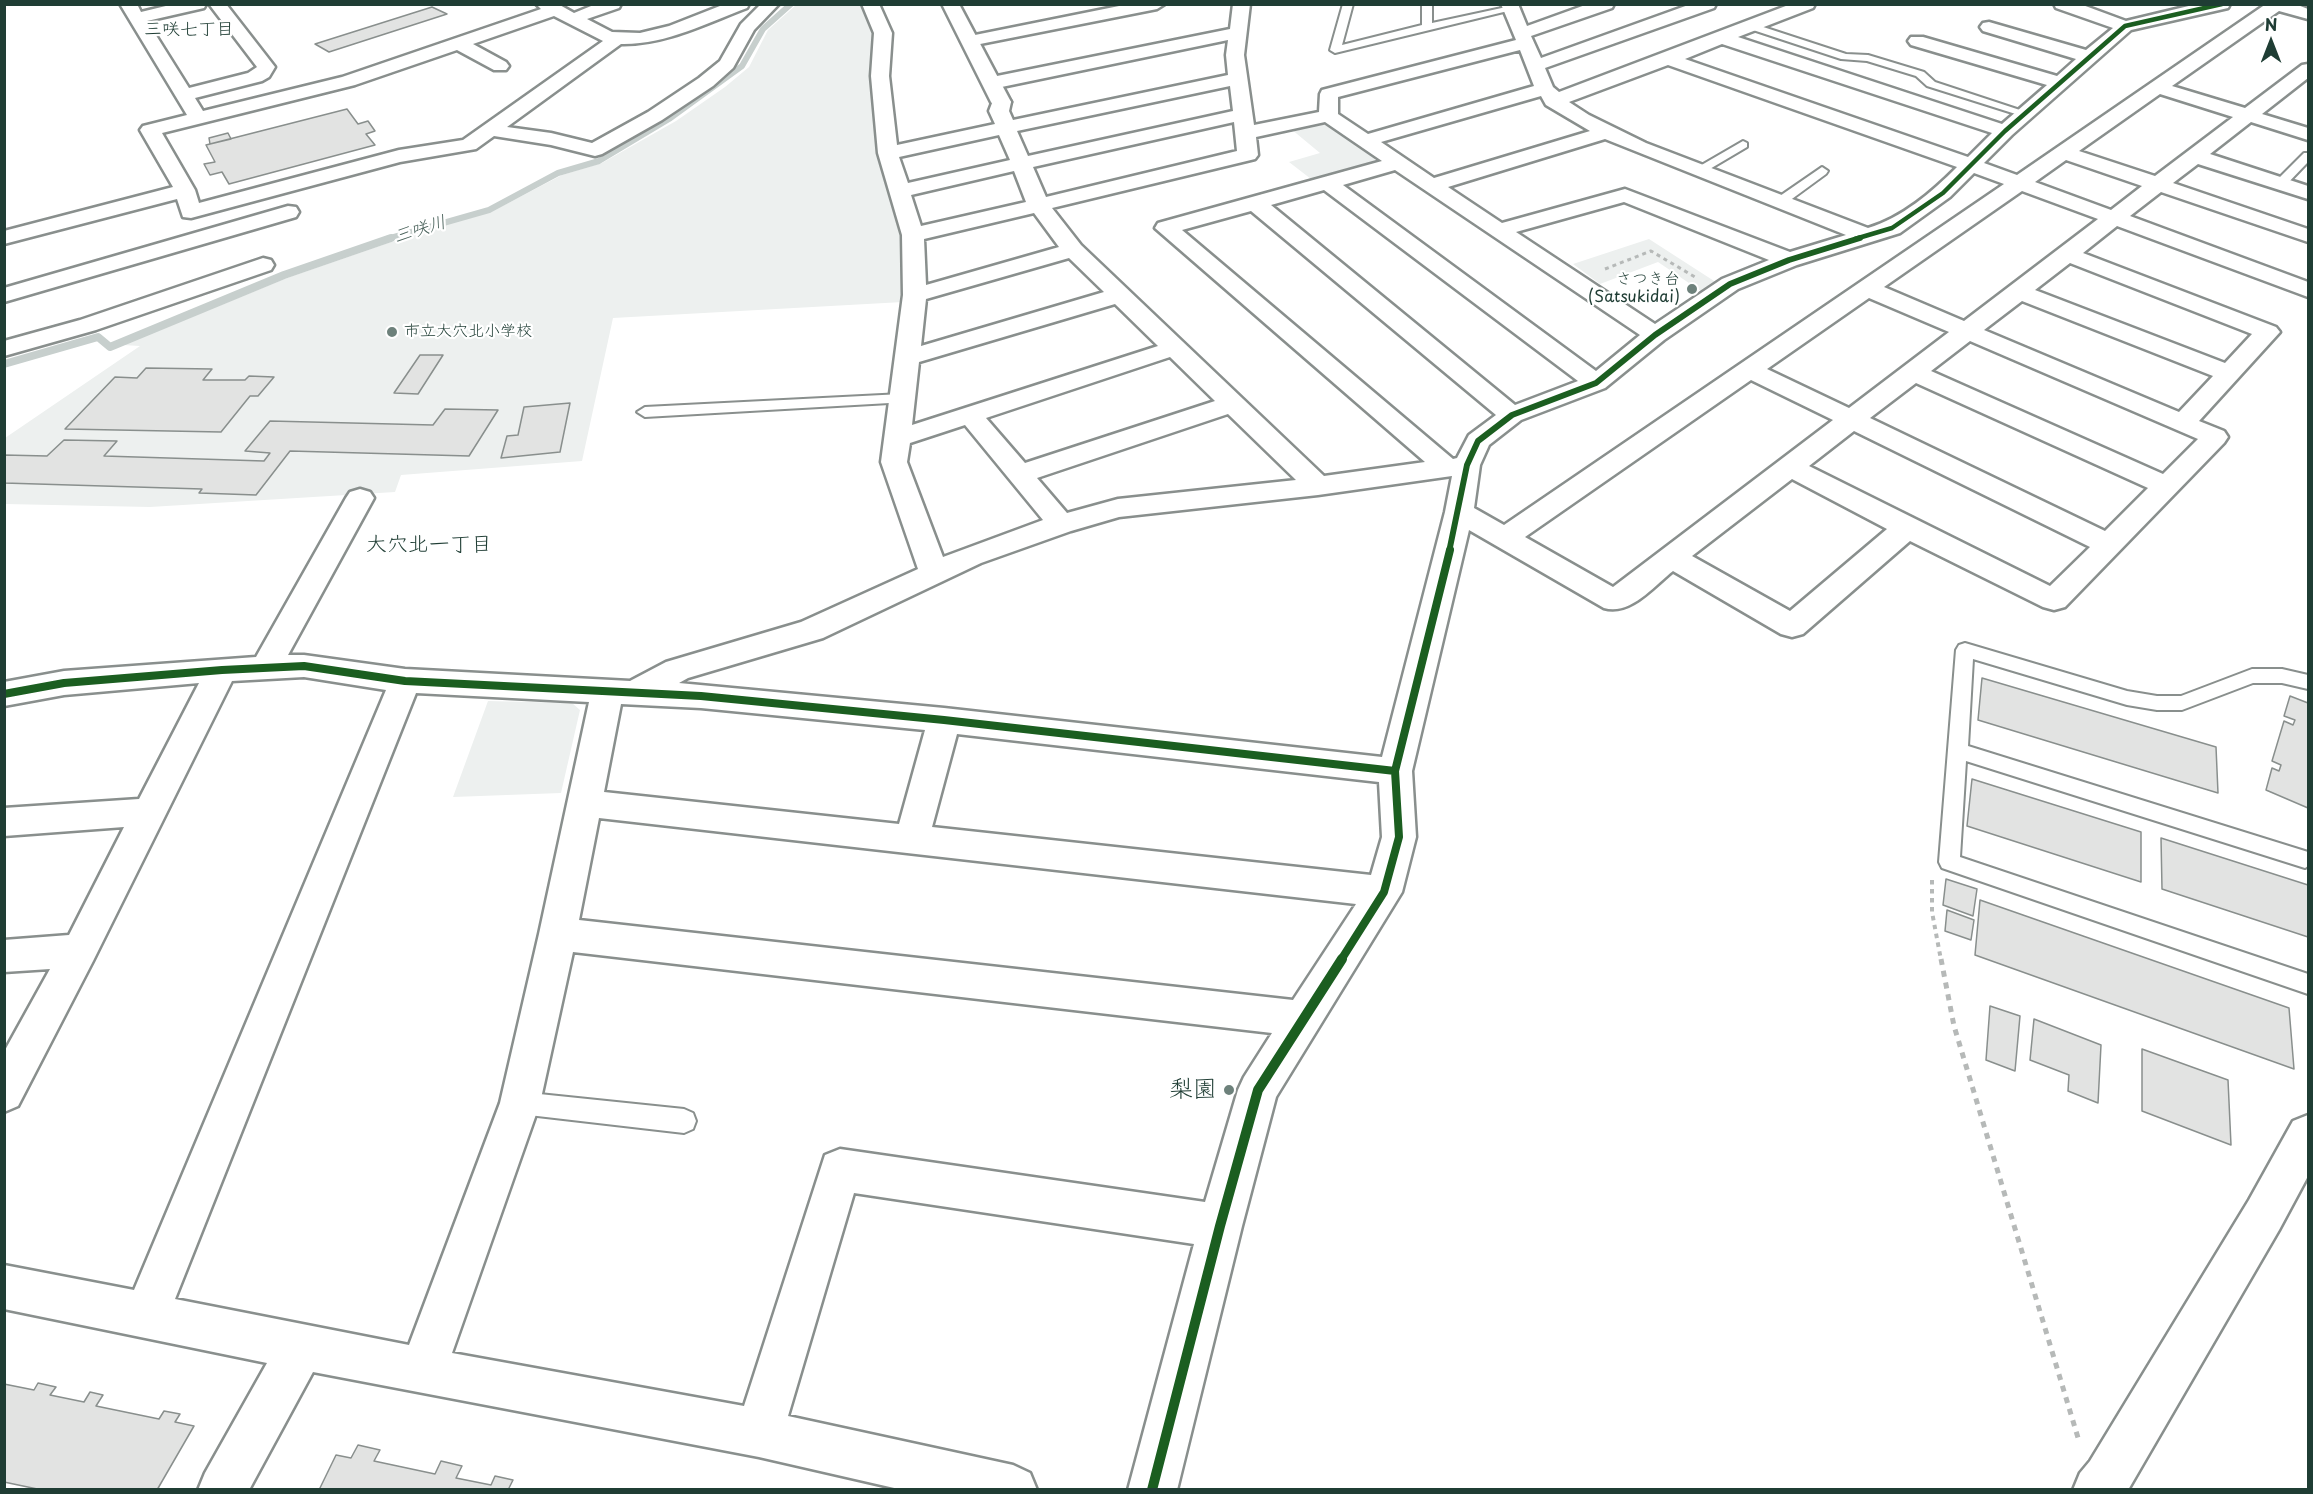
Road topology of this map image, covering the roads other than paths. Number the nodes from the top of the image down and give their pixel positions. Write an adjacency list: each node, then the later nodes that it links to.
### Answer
1 (198, 4): 21 (street)
2 (217, 4): 45 (street)
3 (613, 4): 25 (street)
4 (741, 4): 32 (street)
5 (771, 4): 53 (street)
6 (870, 4): 60 (street)
7 (950, 4): 33 (street)
8 (1157, 4): 33 (street)
9 (1242, 4): 29 (street)
10 (1348, 4): 27 (lane)
11 (1427, 4): 27 (lane)
12 (1606, 4): 30 (street)
13 (1708, 4): 39 (street)
14 (1807, 4): 24 (street)
15 (2167, 4): 22 (street)
16 (2222, 4): 22 (street)
17 (2276, 5): 23 (street); 44 (street)
18 (2058, 6): 26 (street)
19 (549, 7): 25 (street); 35 (street)
20 (1510, 7): 27 (lane); 30 (street)
21 (133, 11): 45 (street)
22 (2187, 12): 26 (street)
23 (2308, 14)
24 (1751, 17): 31 (street); 47 (lane)
25 (572, 19): 32 (street)
26 (2125, 26): 36 (street)
27 (1427, 27)
28 (1989, 27): 36 (street)
29 (1238, 33): 41 (street); 42 (street)
30 (1524, 38): 39 (street); 49 (street)
31 (1722, 38): 37 (street); 54 (street)
32 (617, 39): 53 (street)
33 (970, 41): 42 (street)
34 (1917, 41): 43 (street)
35 (458, 43): 38 (street); 50 (street)
36 (2089, 57): 43 (street)
37 (1668, 59): 46 (street); 65 (street)
38 (500, 66)
39 (1535, 66): 46 (street)
40 (2308, 69): 48 (street)
41 (1239, 78): 51 (street); 52 (street)
42 (992, 83): 52 (street)
43 (2060, 83): 47 (street)
44 (2157, 87): 48 (street); 59 (street)
45 (184, 95): 50 (street)
46 (1549, 95): 55 (street); 57 (street)
47 (2025, 114): 54 (street)
48 (2248, 115): 56 (street); 61 (street)
49 (1328, 116): 51 (street); 57 (street)
50 (199, 118): 73 (street)
51 (1245, 124): 64 (street); 78 (street)
52 (1005, 128): 60 (street); 64 (street)
53 (490, 130): 73 (street)
54 (2005, 131): 65 (street)
55 (1608, 132): 66 (street); 72 (street)
56 (2308, 134)
57 (1366, 140): 63 (street)
58 (1743, 145): 66 (lane)
59 (2064, 152): 69 (street); 70 (street)
60 (888, 153): 74 (street)
61 (2195, 156): 70 (street); 71 (street)
62 (2308, 156): 71 (lane)
63 (1398, 163): 68 (street); 72 (street)
64 (1021, 164): 74 (street); 78 (street)
65 (1971, 165): 69 (street); 83 (street)
66 (1700, 170): 76 (street)
67 (1822, 171): 76 (lane)
68 (1327, 183): 77 (street); 104 (street)
69 (2022, 183): 80 (street); 90 (street)
70 (2158, 184): 80 (street); 84 (street)
71 (2280, 184): 75 (street)
72 (1432, 185): 81 (street)
73 (185, 190): 85 (street)
74 (900, 191): 82 (street)
75 (2308, 193)
76 (1781, 201): 83 (street)
77 (1255, 203): 108 (street); 113 (street)
78 (1038, 204): 82 (street); 86 (street)
79 (288, 212): 95 (street)
80 (2113, 218): 87 (street); 91 (street)
81 (1499, 230): 88 (street); 97 (street)
82 (914, 235): 93 (street)
83 (1868, 236): 88 (street)
84 (2308, 236)
85 (4, 238)
86 (1073, 250): 93 (street); 94 (street)
87 (2067, 254): 92 (street); 103 (street)
88 (1789, 260): 97 (street)
89 (263, 265): 99 (street)
90 (1866, 288): 96 (street); 101 (street)
91 (2308, 290)
92 (2018, 291): 96 (street); 103 (street)
93 (915, 295): 100 (street)
94 (1119, 295): 98 (street); 100 (street)
95 (4, 296)
96 (1967, 331): 102 (street); 111 (street)
97 (1655, 334): 104 (street)
98 (1175, 348): 106 (street); 109 (street)
99 (4, 349)
100 (908, 357): 105 (street)
101 (1750, 370): 110 (street); 122 (street)
102 (1913, 372): 110 (street); 117 (street)
103 (2228, 373): 111 (street)
104 (1596, 383): 108 (street)
105 (902, 399): 107 (lane); 112 (street)
106 (1232, 404): 115 (street); 116 (street)
107 (645, 412)
108 (1512, 415): 113 (street)
109 (971, 416): 112 (street); 115 (street)
110 (1852, 419): 114 (street); 123 (street)
111 (2183, 423): 117 (street)
112 (896, 439): 125 (street)
113 (1457, 466): 116 (street); 119 (street)
114 (1790, 466): 121 (street); 124 (street)
115 (1020, 474): 120 (street)
116 (1318, 486): 120 (street)
117 (2166, 486): 123 (street)
118 (360, 498): 126 (street)
119 (1459, 512): 122 (street); 134 (street)
120 (1061, 524): 125 (street)
121 (1907, 528): 123 (street); 124 (street)
122 (1506, 537): 124 (street)
123 (2108, 544)
124 (1671, 557)
125 (934, 573): 131 (street)
126 (265, 668): 127 (street); 128 (street)
127 (222, 670): 130 (street); 136 (street)
128 (405, 681): 131 (street); 152 (street)
129 (2308, 682): 133 (lane)
130 (4, 693)
131 (620, 693): 132 (street); 135 (street)
132 (944, 720): 134 (street); 138 (street)
133 (1957, 750): 139 (lane); 144 (lane)
134 (1395, 771): 140 (street)
135 (584, 803): 138 (street); 141 (street)
136 (149, 812): 137 (street); 142 (street)
137 (4, 822)
138 (912, 839): 140 (street)
139 (2305, 859)
140 (1384, 892): 145 (street)
141 (558, 934): 145 (street); 147 (street)
142 (80, 950): 143 (street); 146 (street)
143 (4, 956)
144 (2308, 984)
145 (1302, 1019): 150 (street)
146 (5, 1091)
147 (520, 1103): 148 (lane); 154 (street)
148 (684, 1121)
149 (2308, 1135): 159 (street)
150 (1220, 1226): 155 (street); 158 (street)
151 (4, 1287): 152 (street)
152 (146, 1315): 153 (street)
153 (302, 1347): 154 (street); 156 (street)
154 (422, 1371): 155 (street)
155 (759, 1433): 157 (street)
156 (222, 1490)
157 (1013, 1490)
158 (1152, 1490)
159 (2097, 1490)

